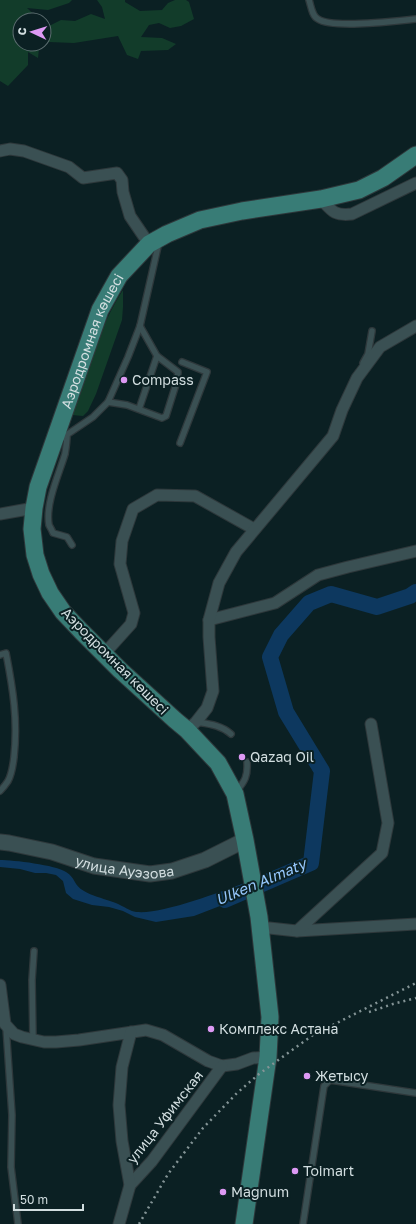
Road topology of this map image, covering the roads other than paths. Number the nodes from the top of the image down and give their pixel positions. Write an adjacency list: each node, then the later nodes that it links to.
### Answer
1 (309, 0): 2 (lane)
2 (416, 19)
3 (0, 151): 7 (street)
4 (416, 155): 6 (main road, Аэродромная көшесі)
5 (416, 183): 6 (street)
6 (320, 199): 7 (main road, Аэродромная көшесі)
7 (154, 241): 8 (lane); 18 (main road, Аэродромная көшесі)
8 (140, 326): 11 (lane); 14 (lane)
9 (416, 326): 13 (street)
10 (372, 331): 13 (lane)
11 (157, 356): 15 (lane); 15 (lane)
12 (182, 362): 17 (lane)
13 (356, 378): 21 (street)
14 (108, 402): 15 (lane); 16 (lane)
15 (139, 409)
16 (67, 436): 18 (lane); 22 (lane)
17 (180, 443)
18 (52, 444): 19 (main road, Аэродромная көшесі)
19 (34, 508): 20 (street); 25 (main road, Аэродромная көшесі)
20 (0, 514)
21 (254, 529): 24 (street); 25 (street)
22 (72, 545)
23 (416, 552): 24 (street)
24 (209, 620): 28 (street)
25 (104, 654): 28 (main road, Аэродромная көшесі)
26 (0, 655): 31 (lane)
27 (371, 724): 37 (street)
28 (192, 726): 29 (lane); 32 (main road, Аэродромная көшесі)
29 (231, 734)
30 (247, 762): 32 (lane)
31 (0, 791)
32 (234, 794): 33 (main road, Аэродромная көшесі)
33 (245, 840): 34 (main road, улица Ауэзова); 35 (main road, Аэродромная көшесі)
34 (0, 842)
35 (259, 922): 37 (street); 43 (main road, Аэродромная көшесі)
36 (416, 924): 37 (street)
37 (298, 931)
38 (34, 951): 42 (lane)
39 (0, 985): 40 (street)
40 (5, 1024): 42 (street); 47 (lane)
41 (131, 1032): 42 (street); 44 (street); 46 (street)
42 (33, 1040)
43 (268, 1057): 44 (street); 49 (main road, Аэродромная көшесі)
44 (222, 1066): 46 (street, улица Уфимская)
45 (416, 1093): 50 (lane)
46 (130, 1185): 48 (street)
47 (18, 1224)
48 (118, 1224)
49 (244, 1224)
50 (303, 1224)

